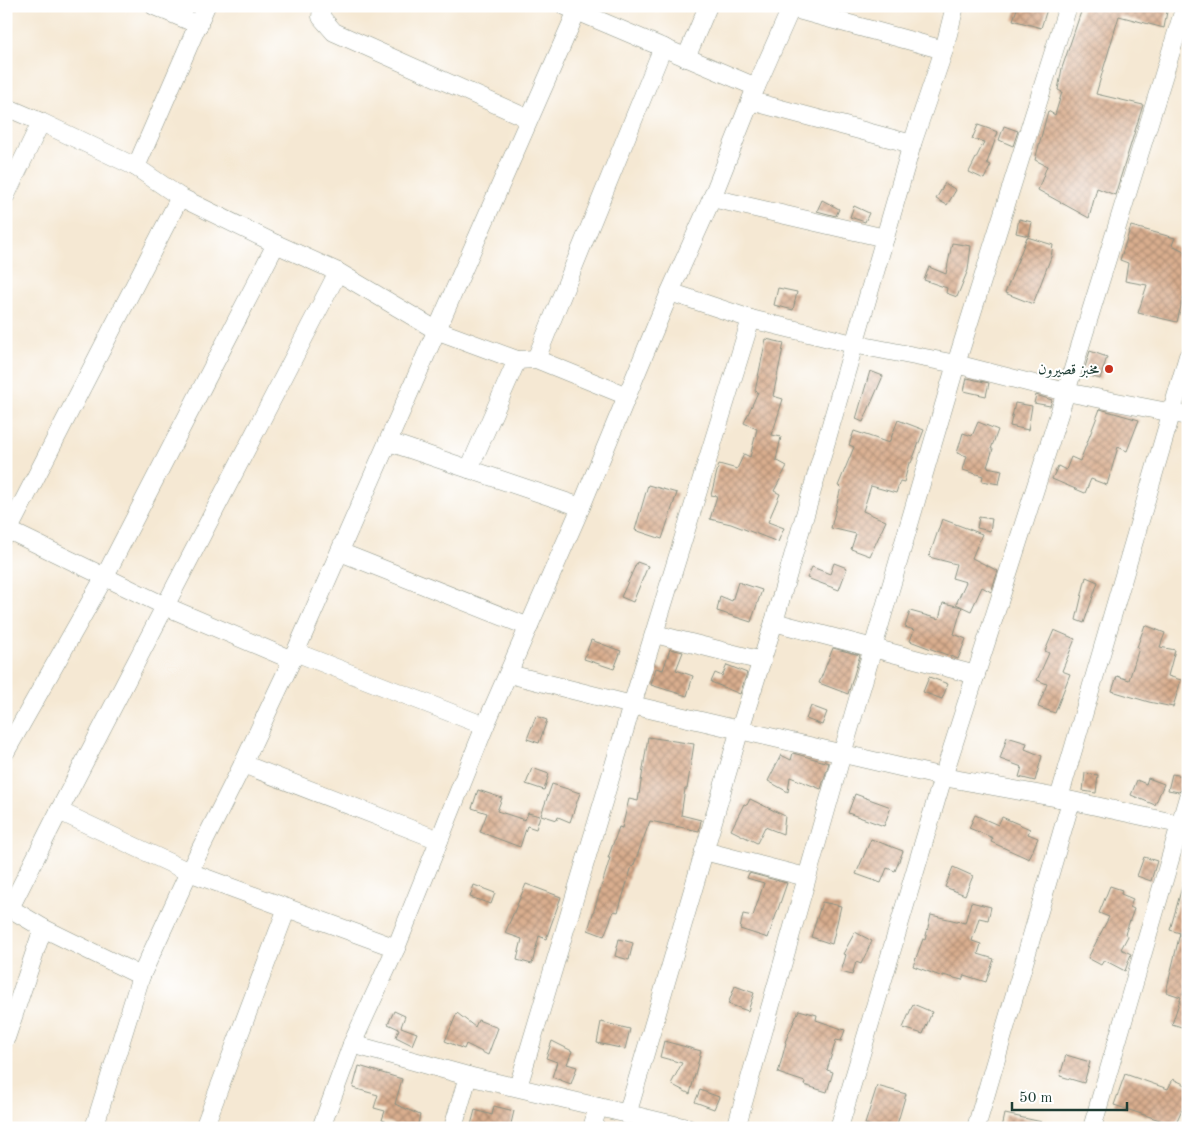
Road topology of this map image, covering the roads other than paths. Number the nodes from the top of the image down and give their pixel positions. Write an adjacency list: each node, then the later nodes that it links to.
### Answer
1 (154, 6): 10 (street)
2 (206, 6): 10 (street)
3 (322, 6): 16 (street)
4 (708, 6): 13 (street)
5 (955, 6): 12 (street)
6 (1068, 6): 33 (street)
7 (1185, 6): 34 (street)
8 (792, 7): 12 (street); 14 (street)
9 (574, 8): 11 (street); 16 (street)
10 (198, 25): 19 (street)
11 (663, 48): 13 (street); 32 (street)
12 (944, 50): 18 (street)
13 (686, 58): 14 (street)
14 (754, 94): 18 (street); 22 (street)
15 (6, 107): 17 (street)
16 (529, 119): 28 (street)
17 (41, 122): 19 (street); 20 (street)
18 (912, 144): 23 (street)
19 (136, 167): 21 (street)
20 (8, 187)
21 (180, 197): 24 (street); 40 (street)
22 (712, 198): 23 (street); 26 (street)
23 (885, 238): 29 (street)
24 (276, 244): 25 (street); 42 (street)
25 (338, 272): 28 (street); 43 (street)
26 (670, 292): 27 (street); 35 (street)
27 (751, 318): 29 (street); 46 (street)
28 (436, 330): 31 (street); 37 (street)
29 (853, 344): 33 (street); 44 (street)
30 (1188, 356): 36 (street)
31 (518, 360): 32 (street); 38 (street)
32 (536, 360): 35 (street)
33 (956, 364): 34 (street); 47 (street)
34 (1066, 392): 36 (street); 51 (street)
35 (626, 396): 39 (street)
36 (1179, 414): 60 (street)
37 (389, 442): 38 (street); 41 (street)
38 (469, 469): 39 (street)
39 (581, 507): 45 (street)
40 (7, 531): 42 (street)
41 (340, 552): 45 (street); 48 (street)
42 (105, 576): 43 (street); 55 (street)
43 (165, 606): 48 (street); 61 (street)
44 (774, 622): 47 (street); 49 (street)
45 (529, 627): 50 (street)
46 (655, 634): 49 (street); 52 (street)
47 (872, 649): 51 (street); 56 (street)
48 (293, 656): 53 (street); 57 (street)
49 (762, 661): 54 (street)
50 (509, 674): 52 (street); 53 (street)
51 (976, 675): 58 (street)
52 (632, 705): 54 (street); 75 (street)
53 (486, 726): 63 (street)
54 (740, 729): 56 (street); 64 (street)
55 (6, 751)
56 (842, 754): 58 (street); 66 (street)
57 (243, 764): 63 (street); 65 (street)
58 (943, 778): 60 (street); 85 (street)
59 (1188, 797): 62 (street)
60 (1065, 799): 62 (street); 86 (street)
61 (59, 811): 65 (street); 67 (street)
62 (1184, 825): 87 (street)
63 (439, 840): 70 (street)
64 (704, 851): 66 (street); 77 (street)
65 (189, 872): 68 (street); 71 (street)
66 (806, 878): 84 (street)
67 (8, 907): 69 (street)
68 (287, 908): 70 (street); 80 (street)
69 (43, 928): 71 (street); 72 (street)
70 (396, 948): 73 (street)
71 (141, 976): 79 (street)
72 (6, 1038)
73 (352, 1044): 74 (street); 81 (street)
74 (468, 1076): 75 (street); 82 (street)
75 (518, 1087): 76 (street)
76 (598, 1107): 77 (street); 83 (street)
77 (627, 1114): 78 (street)
78 (682, 1127)
79 (94, 1128)
80 (204, 1128)
81 (321, 1128)
82 (453, 1128)
83 (592, 1128)
84 (736, 1128)
85 (839, 1128)
86 (976, 1128)
87 (1092, 1128)

